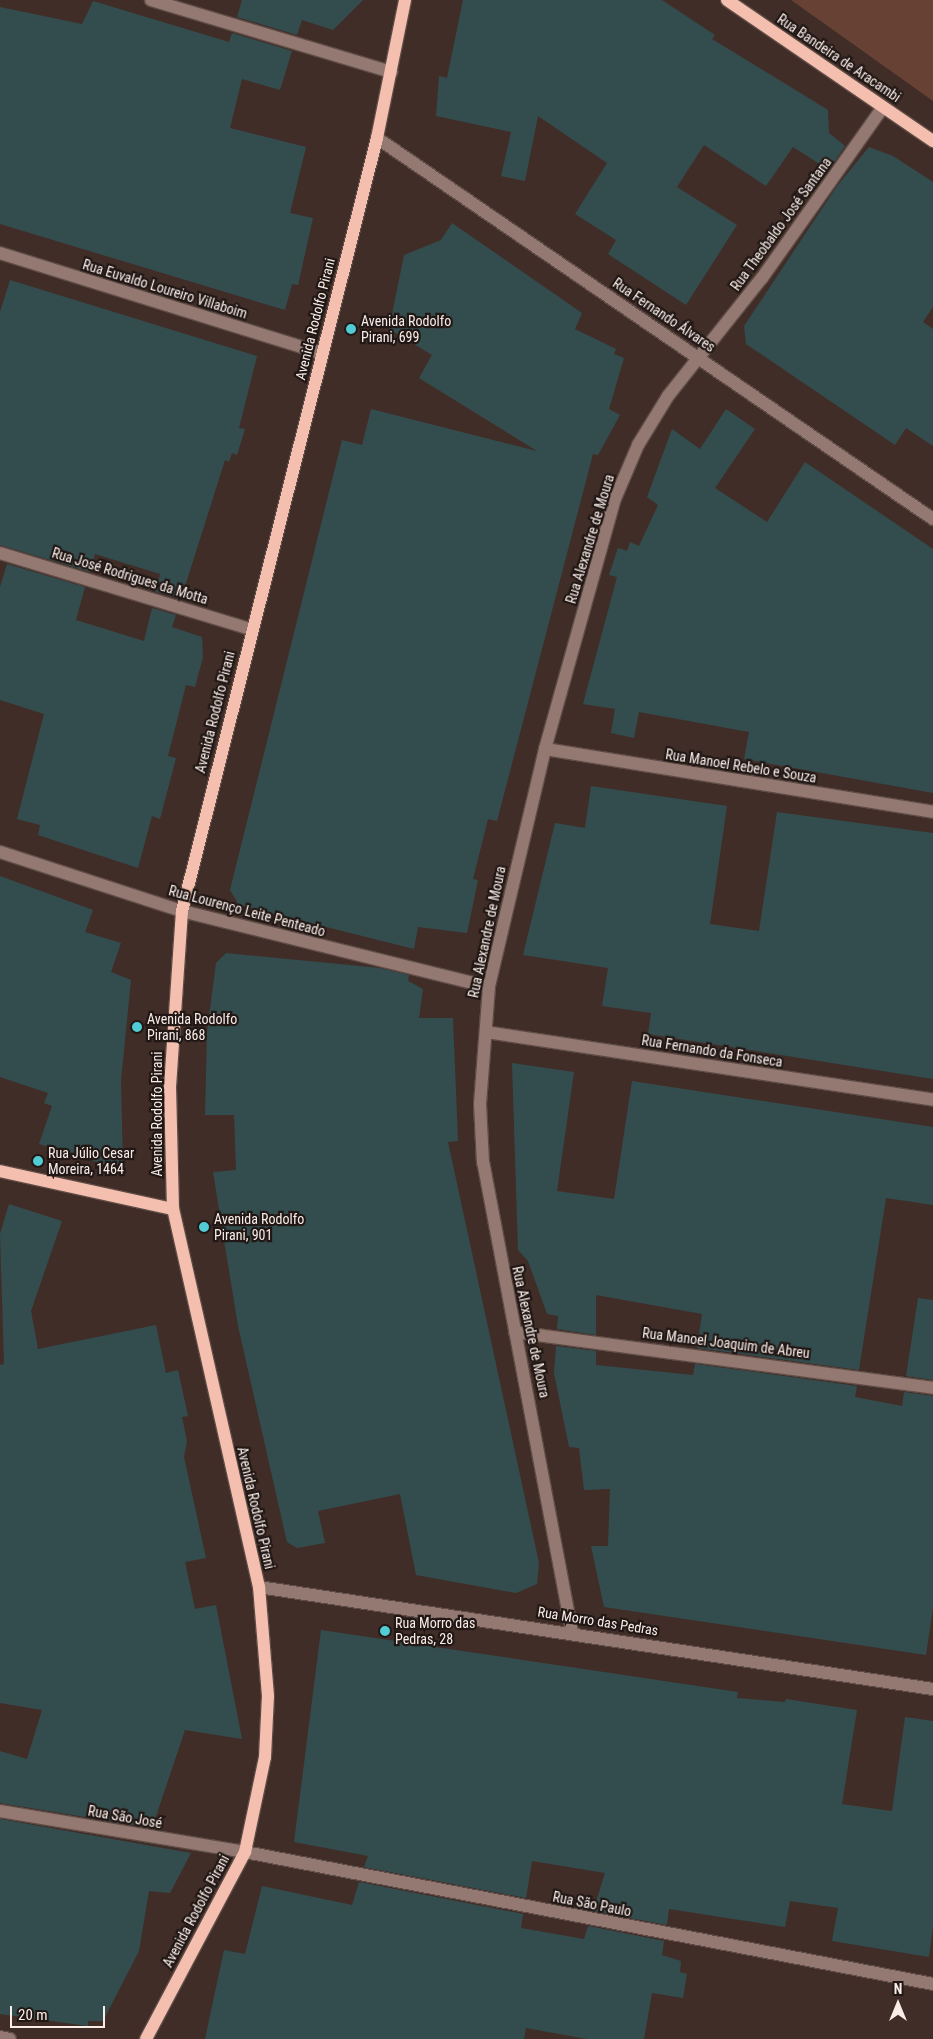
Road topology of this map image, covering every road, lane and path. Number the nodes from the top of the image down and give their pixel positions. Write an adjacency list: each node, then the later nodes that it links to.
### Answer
1 (151, 0): 4 (street)
2 (405, 0): 4 (main road, Avenida Rodolfo Pirani)
3 (728, 0): 5 (main road, Rua Bandeira de Aracambi)
4 (391, 72): 6 (main road, Avenida Rodolfo Pirani)
5 (883, 107): 7 (main road, Rua Bandeira de Aracambi); 10 (street, Rua Theobaldo José Santana)
6 (377, 138): 9 (main road, Avenida Rodolfo Pirani); 10 (street, Rua Fernando Álvares)
7 (933, 141)
8 (0, 253): 9 (street, Rua Euvaldo Loureiro Villaboim)
9 (322, 353): 13 (main road, Avenida Rodolfo Pirani)
10 (699, 356): 11 (street, Rua Fernando Álvares); 14 (street, Rua Alexandre de Moura)
11 (933, 519)
12 (0, 553): 13 (street, Rua José Rodrigues da Motta)
13 (250, 629): 17 (main road, Avenida Rodolfo Pirani)
14 (544, 748): 15 (street, Rua Manoel Rebelo e Souza); 18 (street, Rua Alexandre de Moura)
15 (933, 812)
16 (0, 852): 17 (street, Rua Lourenço Leite Penteado)
17 (182, 911): 18 (street, Rua Lourenço Leite Penteado); 22 (main road, Avenida Rodolfo Pirani)
18 (489, 987): 19 (street, Rua Alexandre de Moura)
19 (486, 1032): 20 (street, Rua Fernando da Fonseca); 23 (street, Rua Alexandre de Moura)
20 (933, 1100)
21 (0, 1171): 22 (main road)
22 (173, 1209): 25 (main road, Avenida Rodolfo Pirani)
23 (515, 1332): 24 (street, Rua Manoel Joaquim de Abreu); 26 (street, Rua Alexandre de Moura)
24 (933, 1388)
25 (259, 1587): 26 (street, Rua Morro das Pedras); 29 (main road, Avenida Rodolfo Pirani)
26 (572, 1632): 27 (street, Rua Morro das Pedras)
27 (933, 1688)
28 (0, 1811): 29 (street, Rua São José)
29 (245, 1852): 30 (street, Rua São Paulo); 33 (main road, Avenida Rodolfo Pirani)
30 (933, 1984)
31 (0, 2037): 32 (street)
32 (10, 2039)
33 (146, 2039)

